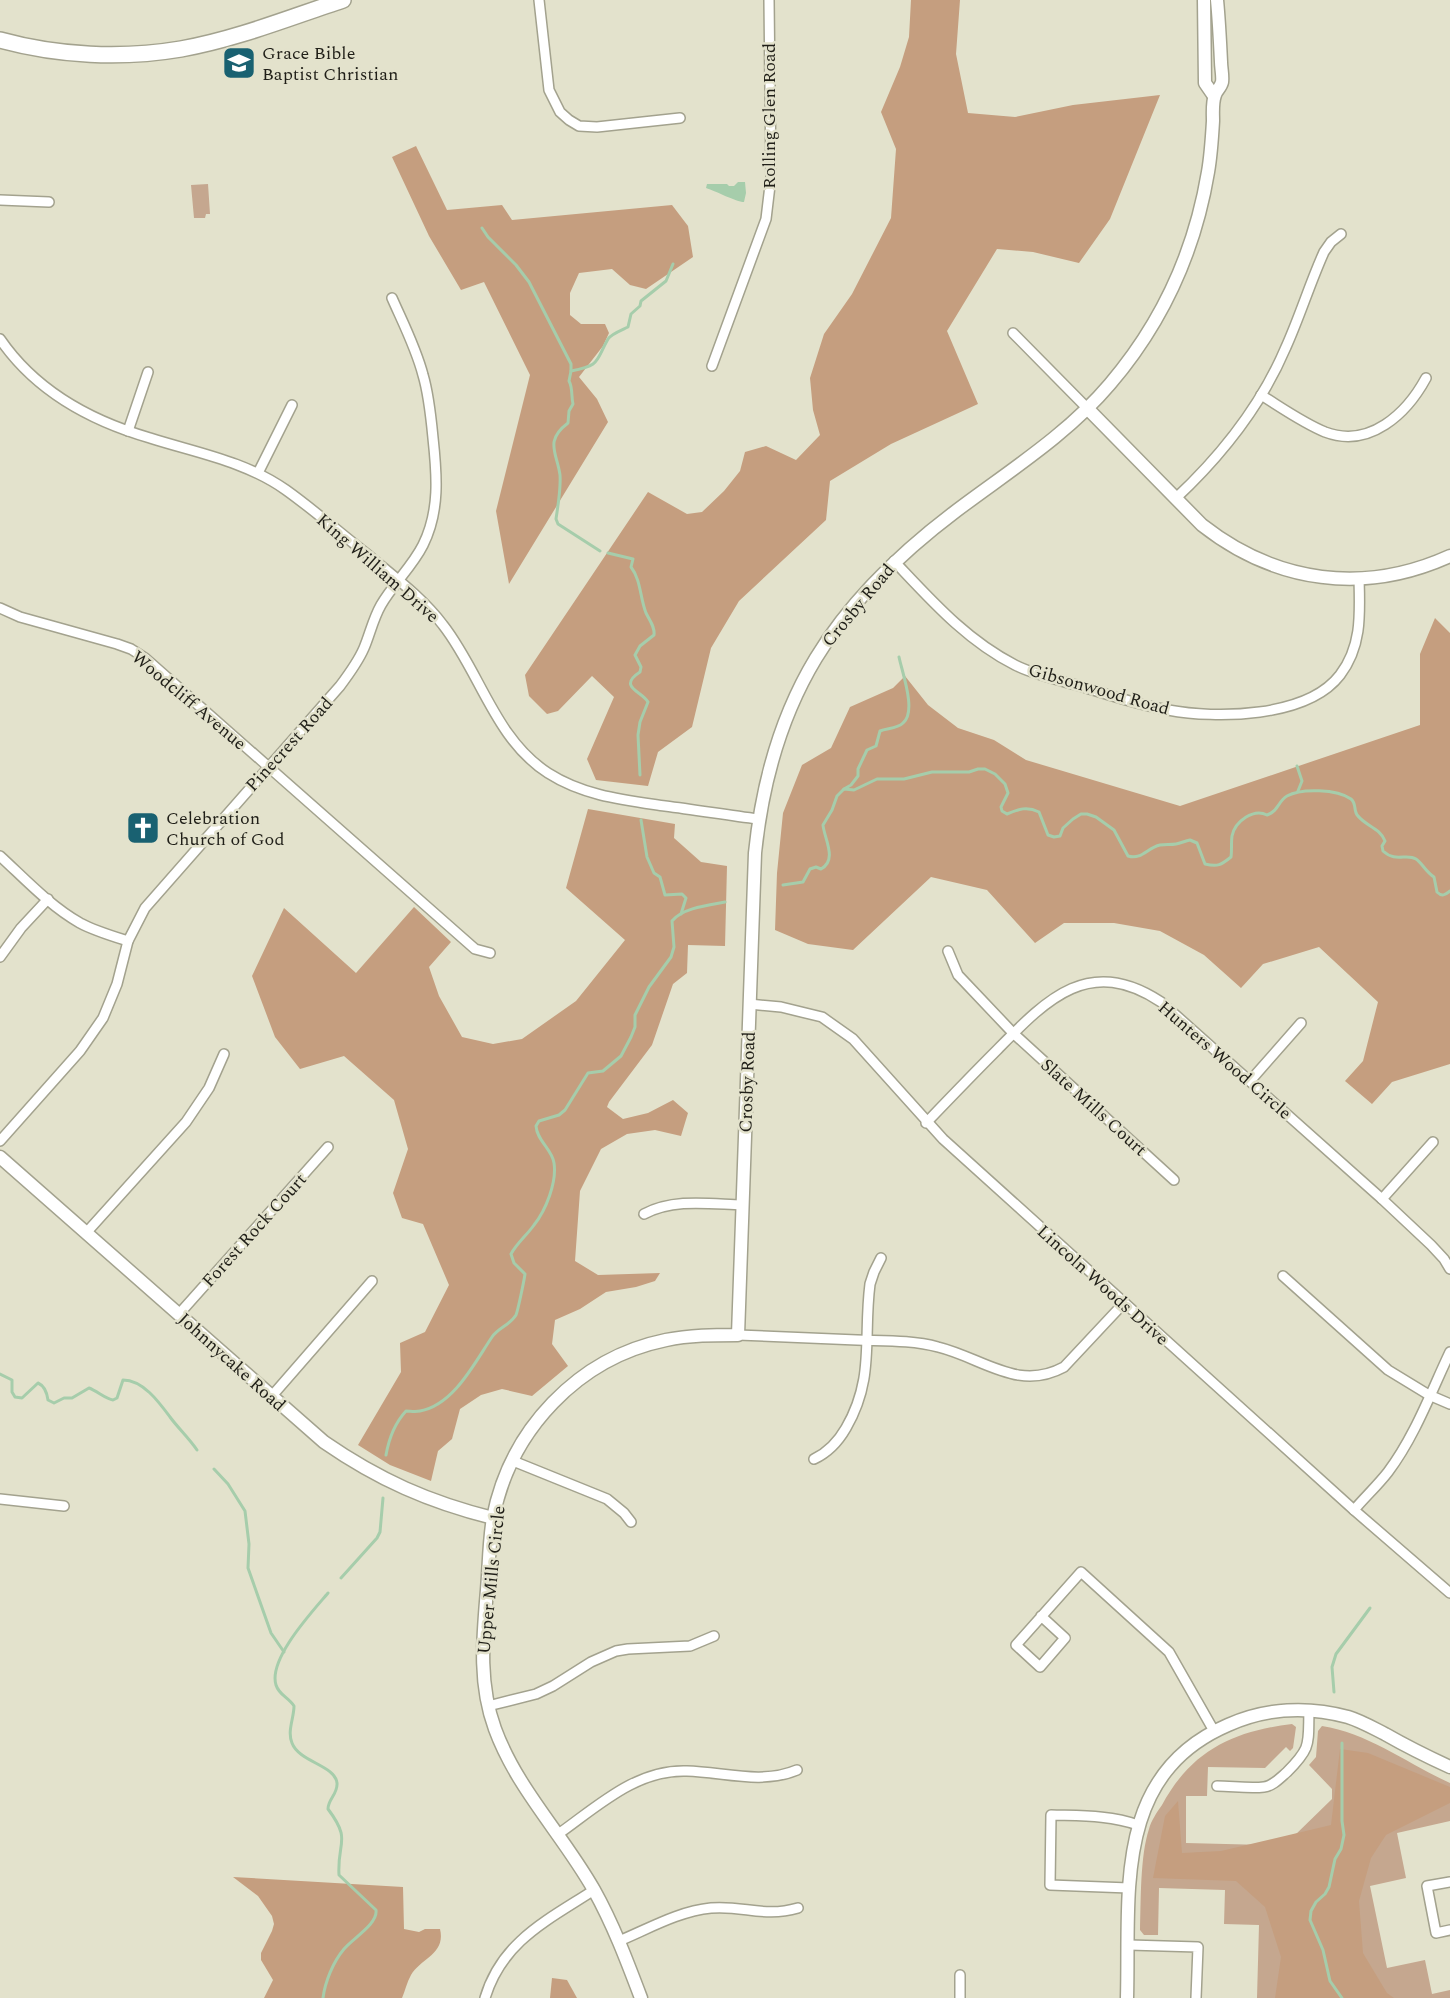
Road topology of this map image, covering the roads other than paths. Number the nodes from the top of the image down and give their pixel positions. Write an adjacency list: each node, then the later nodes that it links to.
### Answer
1 (344, 0): 6 (main road)
2 (539, 0): 8 (street)
3 (769, 0): 15 (street, Rolling Glen Road)
4 (1204, 0): 7 (street, Crosby Road)
5 (1217, 0): 7 (street, Crosby Road)
6 (0, 40)
7 (1214, 96): 20 (street, Crosby Road)
8 (680, 118)
9 (0, 200): 10 (street)
10 (49, 202)
11 (1341, 234): 18 (street)
12 (392, 298): 27 (street, Pinecrest Road)
13 (1013, 333): 20 (street)
14 (0, 339): 21 (street, King William Drive)
15 (712, 366)
16 (148, 372): 21 (street)
17 (1426, 378): 18 (street)
18 (1261, 395): 23 (street)
19 (292, 405): 22 (street)
20 (1087, 408): 23 (street); 25 (street, Crosby Road)
21 (128, 431): 22 (street, King William Drive)
22 (258, 473): 27 (street, King William Drive)
23 (1175, 499): 26 (street)
24 (1450, 556): 26 (street)
25 (894, 561): 26 (street, Gibsonwood Road); 30 (street, Crosby Road)
26 (1359, 579)
27 (399, 580): 29 (street, Pinecrest Road); 30 (street, King William Drive)
28 (0, 608): 29 (street, Woodcliff Avenue)
29 (268, 767): 33 (street, Pinecrest Road); 35 (street, Woodcliff Avenue)
30 (758, 819): 37 (street, Crosby Road)
31 (0, 856): 32 (street)
32 (48, 898): 33 (street); 36 (street)
33 (128, 941): 43 (street, Pinecrest Road)
34 (948, 951): 39 (street, Slate Mills Court)
35 (490, 953)
36 (0, 957)
37 (749, 1004): 42 (street, Lincoln Woods Drive); 49 (street, Crosby Road)
38 (1301, 1023): 41 (street)
39 (1013, 1033): 41 (street, Hunters Wood Circle); 42 (street, Hunters Wood Circle); 47 (street, Slate Mills Court)
40 (224, 1054): 51 (street)
41 (1250, 1081): 48 (street, Hunters Wood Circle)
42 (926, 1123): 56 (street, Lincoln Woods Drive)
43 (0, 1141)
44 (1433, 1142): 48 (street)
45 (328, 1147): 57 (street, Forest Rock Court)
46 (0, 1157): 51 (street, Johnnycake Road)
47 (1174, 1180)
48 (1382, 1199): 53 (street, Hunters Wood Circle)
49 (742, 1205): 50 (street); 58 (street, Crosby Road)
50 (644, 1214)
51 (86, 1233): 57 (street, Johnnycake Road)
52 (881, 1258): 59 (street)
53 (1450, 1269)
54 (1283, 1276): 61 (street)
55 (372, 1281): 62 (street)
56 (1123, 1304): 59 (street, Upper Mills Circle); 68 (street, Lincoln Woods Drive)
57 (179, 1314): 62 (street, Johnnycake Road)
58 (738, 1335): 59 (street, Upper Mills Circle); 65 (street, Upper Mills Circle)
59 (867, 1340): 64 (street)
60 (1450, 1352): 61 (street)
61 (1430, 1395): 63 (street); 68 (street)
62 (271, 1397): 69 (street, Johnnycake Road)
63 (1450, 1404)
64 (814, 1459)
65 (513, 1461): 69 (street, Upper Mills Circle); 70 (street)
66 (0, 1499): 67 (street)
67 (64, 1506)
68 (1354, 1510): 71 (street, Lincoln Woods Drive)
69 (494, 1518): 74 (street, Upper Mills Circle)
70 (631, 1522)
71 (1450, 1593)
72 (1041, 1616): 72 (street); 76 (street)
73 (714, 1636): 74 (street)
74 (488, 1706): 81 (street, Upper Mills Circle)
75 (1309, 1710): 76 (street); 77 (street); 79 (street)
76 (1214, 1731): 80 (street)
77 (1450, 1767)
78 (797, 1770): 81 (street)
79 (1217, 1786)
80 (1138, 1825): 83 (street); 83 (street)
81 (557, 1835): 84 (street, Upper Mills Circle)
82 (1450, 1882): 86 (street)
83 (1129, 1888): 88 (street)
84 (594, 1890): 87 (street, Upper Mills Circle); 90 (street)
85 (798, 1908): 87 (street)
86 (1450, 1930)
87 (619, 1941): 91 (street, Upper Mills Circle)
88 (1129, 1945): 93 (street); 94 (street)
89 (960, 1975): 92 (street)
90 (485, 1998)
91 (640, 1998)
92 (960, 1998)
93 (1127, 1998)
94 (1196, 1998)

